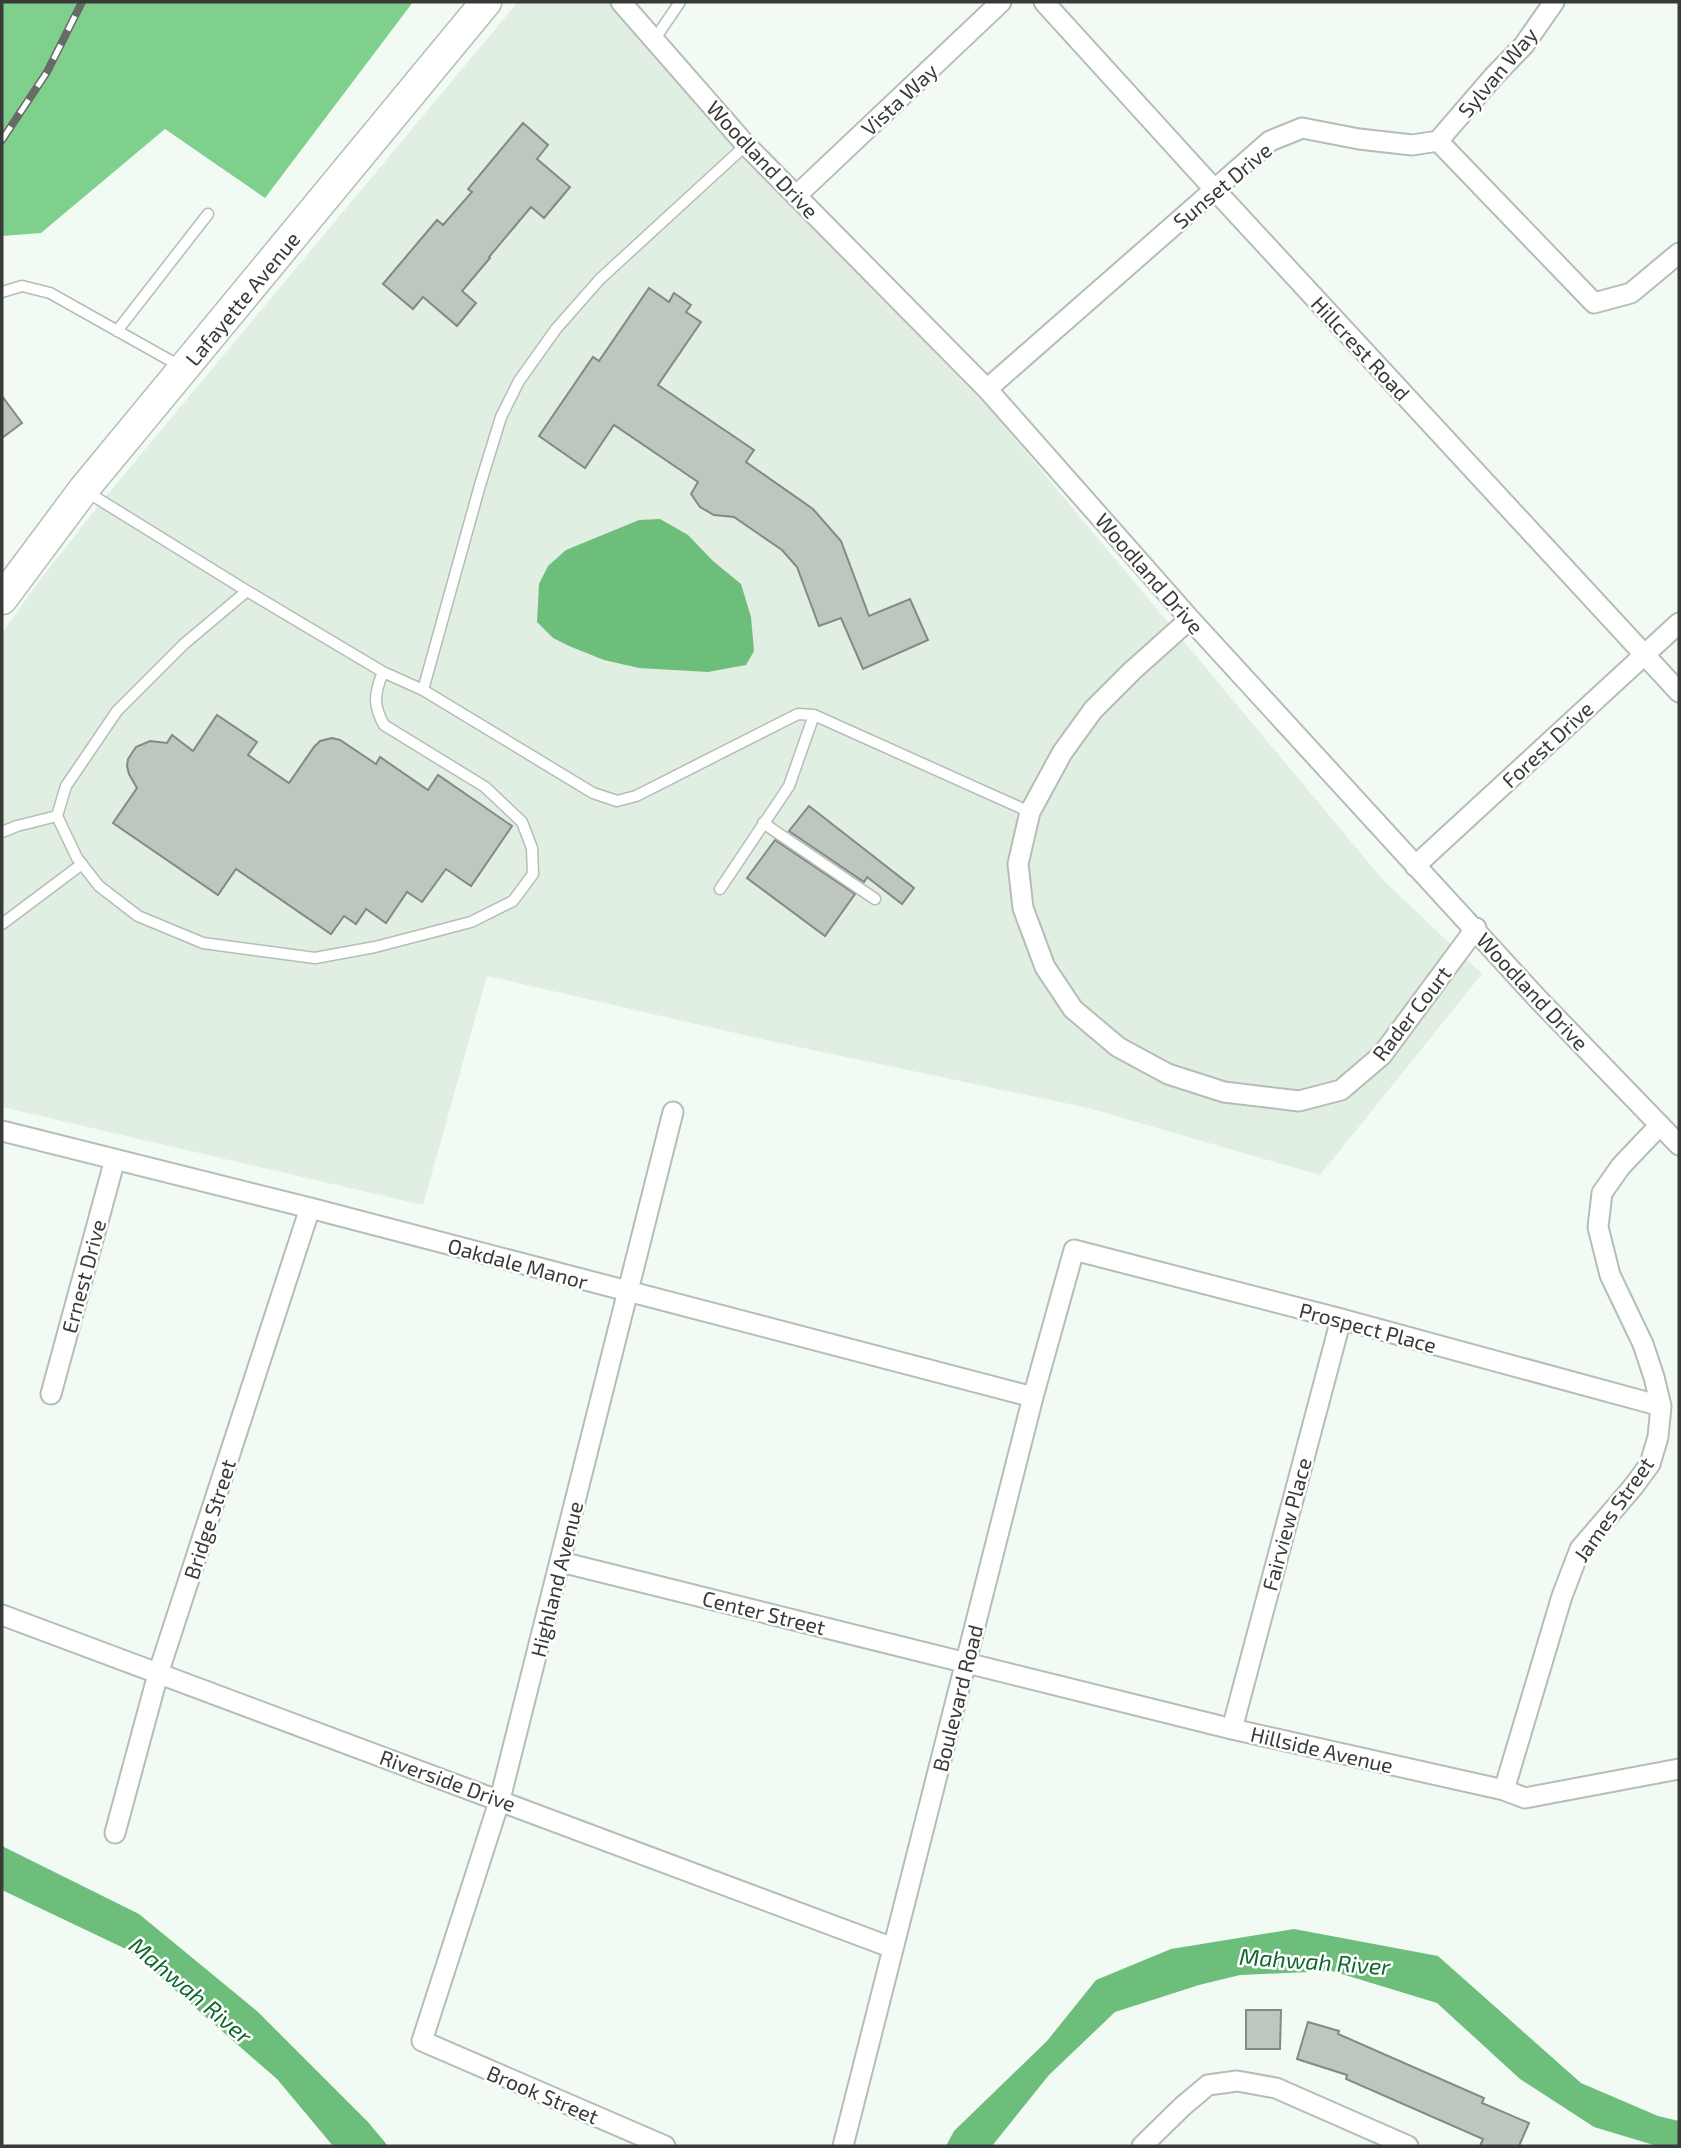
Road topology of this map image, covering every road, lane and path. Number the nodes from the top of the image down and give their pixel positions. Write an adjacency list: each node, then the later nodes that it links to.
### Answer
1 (486, 2): 16 (main road, Lafayette Avenue)
2 (621, 2): 7 (street, Woodland Drive)
3 (680, 2): 7 (lane)
4 (1002, 2): 11 (street, Vista Way)
5 (1044, 2): 10 (street, Hillcrest Road)
6 (1547, 4): 8 (street, Sylvan Way)
7 (654, 40): 9 (street, Woodland Drive)
8 (1438, 141): 10 (street, Sunset Drive); 13 (street)
9 (746, 145): 11 (street, Woodland Drive); 25 (lane)
10 (1215, 190): 17 (street, Sunset Drive); 23 (street, Hillcrest Road)
11 (796, 196): 17 (street, Woodland Drive)
12 (208, 214): 15 (lane)
13 (1679, 253)
14 (2, 292): 15 (lane)
15 (117, 331): 16 (lane)
16 (184, 368): 18 (main road, Lafayette Avenue)
17 (988, 389): 21 (street, Woodland Drive)
18 (84, 489): 19 (lane); 20 (main road, Lafayette Avenue)
19 (247, 591): 24 (lane); 29 (lane)
20 (2, 599)
21 (1190, 619): 28 (street, Rader Court); 33 (street, Woodland Drive)
22 (1679, 623): 23 (street, Forest Drive)
23 (1644, 654): 26 (street, Hillcrest Road); 33 (street, Forest Drive)
24 (383, 672): 25 (lane); 32 (lane)
25 (423, 690): 27 (lane)
26 (1679, 692)
27 (814, 715): 28 (lane); 30 (lane)
28 (1030, 812): 37 (street, Rader Court)
29 (57, 816): 31 (lane); 32 (lane)
30 (763, 823): 34 (lane); 35 (lane)
31 (2, 832)
32 (82, 864): 36 (lane)
33 (1415, 866): 37 (street, Woodland Drive)
34 (720, 889)
35 (875, 899)
36 (2, 924)
37 (1476, 929): 39 (street, Woodland Drive)
38 (673, 1112): 45 (street, Highland Avenue)
39 (1660, 1125): 41 (street, Woodland Drive); 49 (street, James Street)
40 (2, 1131): 42 (street, Oakdale Manor)
41 (1679, 1145)
42 (115, 1159): 43 (street, Oakdale Manor); 47 (street, Ernest Drive)
43 (310, 1208): 45 (street, Oakdale Manor); 53 (street, Bridge Street)
44 (1074, 1250): 46 (street, Prospect Place); 48 (street, Boulevard Road)
45 (628, 1292): 48 (street, Oakdale Manor); 50 (street, Highland Avenue)
46 (1341, 1319): 49 (street, Prospect Place); 54 (street, Fairview Place)
47 (51, 1394)
48 (1033, 1397): 52 (street, Boulevard Road)
49 (1661, 1406): 56 (street, James Street)
50 (561, 1562): 52 (street, Center Street); 57 (street, Highland Avenue)
51 (2, 1615): 53 (street, Riverside Drive)
52 (967, 1663): 54 (street, Hillside Avenue); 59 (street, Boulevard Road)
53 (158, 1674): 57 (street, Riverside Drive); 58 (street, Bridge Street)
54 (1232, 1729): 56 (street, Hillside Avenue)
55 (1679, 1769): 56 (street, Hillside Avenue)
56 (1504, 1790)
57 (500, 1800): 59 (street, Riverside Drive); 60 (street, Highland Avenue)
58 (115, 1833)
59 (893, 1948): 62 (street, Boulevard Road)
60 (422, 2041): 61 (street, Brook Street)
61 (664, 2146)
62 (843, 2146)
63 (1142, 2146): 64 (street)
64 (1408, 2146)

